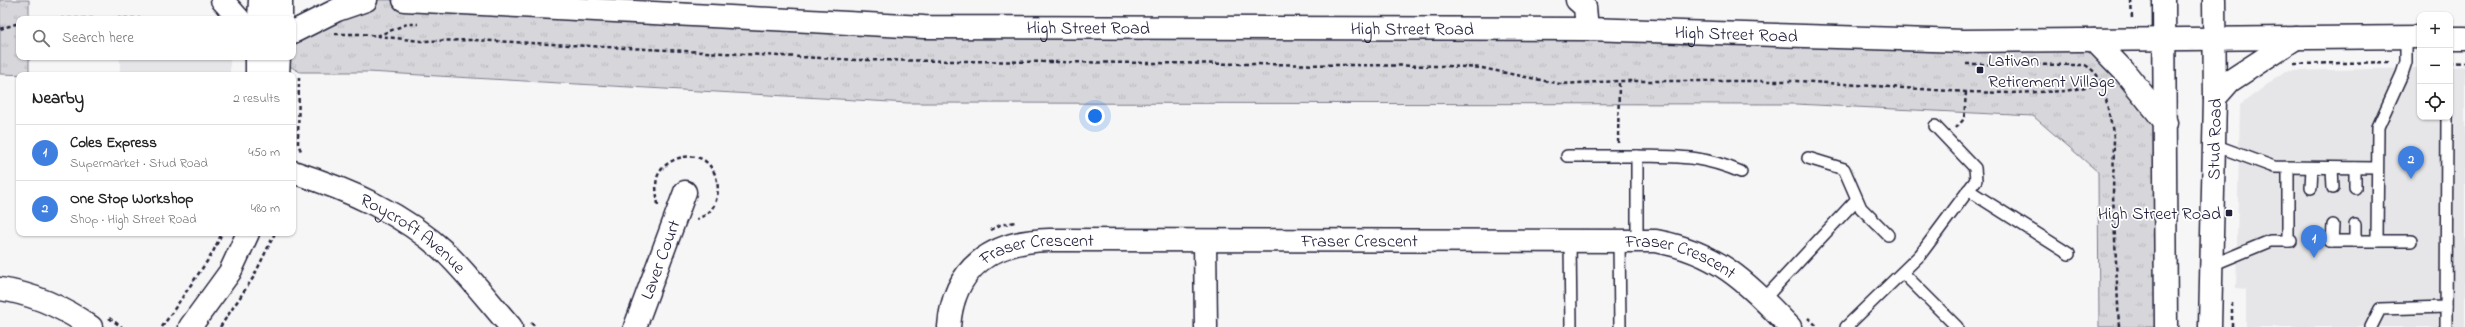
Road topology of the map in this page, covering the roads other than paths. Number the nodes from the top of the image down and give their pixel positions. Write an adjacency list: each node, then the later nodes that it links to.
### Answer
1 (222, 0): 10 (main road)
2 (260, 0): 11 (main road)
3 (281, 0): 12 (main road)
4 (366, 0): 15 (main road)
5 (404, 0): 13 (main road, High Street Road)
6 (694, 0): 13 (main road)
7 (1578, 0): 14 (main road)
8 (2164, 0): 21 (main road)
9 (2214, 0): 17 (main road, Stud Road)
10 (236, 16)
11 (259, 16)
12 (281, 16)
13 (709, 16): 14 (main road, High Street Road)
14 (1587, 29): 22 (main road, High Street Road)
15 (296, 30)
16 (2413, 37): 18 (main road, High Street Road); 38 (lane)
17 (2215, 38): 18 (main road, High Street Road); 21 (main road, High Street Road); 25 (main road, Stud Road)
18 (2296, 38): 25 (main road)
19 (2453, 38): 20 (main road)
20 (2465, 38)
21 (2165, 39): 22 (main road, High Street Road); 27 (main road)
22 (2094, 40): 27 (main road)
23 (281, 60): 24 (main road)
24 (287, 72)
25 (2215, 98): 29 (main road, Stud Road)
26 (2447, 120): 61 (lane)
27 (2166, 123): 73 (main road)
28 (1935, 126): 43 (lane)
29 (2214, 145): 34 (lane); 57 (main road, Stud Road)
30 (1567, 156): 31 (lane)
31 (1638, 156): 39 (lane); 51 (lane)
32 (1808, 158): 45 (lane)
33 (296, 167): 64 (main road, Roycroft Avenue)
34 (2288, 168): 35 (lane); 57 (lane)
35 (2312, 168): 36 (lane); 40 (lane)
36 (2332, 168): 37 (lane); 41 (lane)
37 (2355, 168): 38 (lane); 42 (lane)
38 (2377, 168): 54 (lane)
39 (1742, 172)
40 (2312, 188)
41 (2332, 188)
42 (2355, 188)
43 (1968, 190): 56 (lane); 58 (lane)
44 (685, 192): 65 (main road, Laver Court)
45 (1856, 200): 48 (lane); 60 (lane)
46 (2332, 225): 53 (lane)
47 (2355, 225): 53 (lane)
48 (1888, 235)
49 (247, 236): 63 (main road)
50 (1570, 240): 51 (main road, Fraser Crescent); 52 (main road, Fraser Crescent); 68 (lane)
51 (1628, 240): 60 (main road, Fraser Crescent); 69 (lane)
52 (1205, 241): 66 (main road, Fraser Crescent); 67 (main road)
53 (2355, 241): 54 (lane)
54 (2377, 241): 55 (lane)
55 (2411, 241)
56 (2069, 254)
57 (2212, 265): 74 (main road, Stud Road)
58 (1903, 273): 71 (lane); 72 (lane)
59 (0, 289): 62 (main road)
60 (1763, 300): 70 (main road, Fraser Crescent)
61 (2446, 308): 75 (lane); 76 (lane)
62 (91, 327)
63 (190, 327)
64 (510, 327)
65 (635, 327)
66 (949, 327)
67 (1206, 327)
68 (1571, 327)
69 (1620, 327)
70 (1790, 327)
71 (1846, 327)
72 (1957, 327)
73 (2166, 327)
74 (2210, 327)
75 (2371, 327)
76 (2446, 327)

